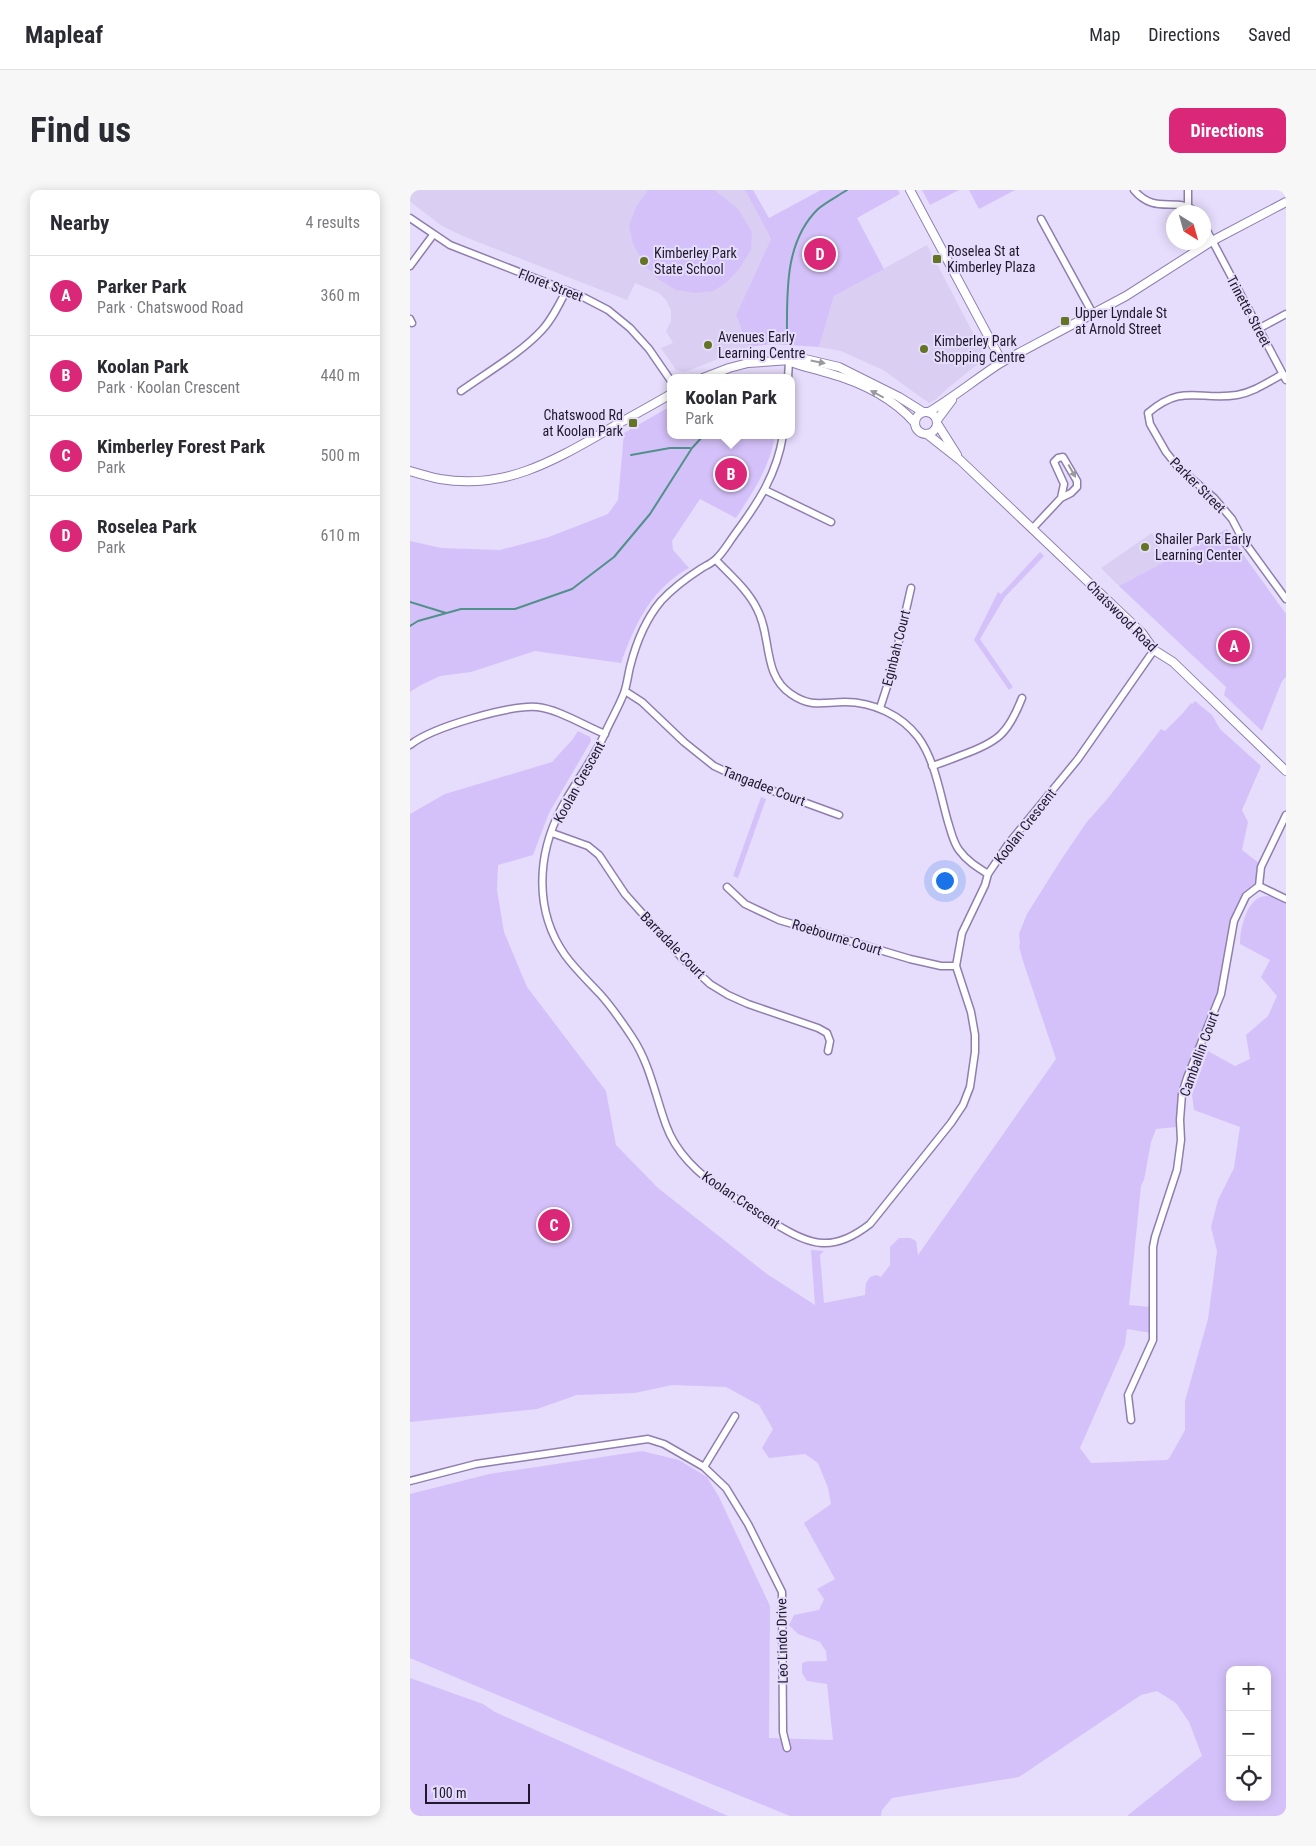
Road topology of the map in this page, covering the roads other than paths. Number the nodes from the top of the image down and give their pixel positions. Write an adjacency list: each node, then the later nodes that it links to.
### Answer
1 (910, 190): 17 (street)
2 (1134, 190): 6 (street)
3 (1188, 190): 5 (street)
4 (1286, 202): 10 (street)
5 (1188, 205)
6 (1166, 206)
7 (410, 218): 9 (street, Floret Street)
8 (1040, 219): 13 (street)
9 (432, 235): 11 (street); 12 (street, Floret Street)
10 (1212, 241): 13 (street); 15 (street, Trinette Street)
11 (410, 266)
12 (566, 291): 21 (street, Floret Street); 23 (street)
13 (1092, 314): 17 (street)
14 (1286, 314): 15 (street)
15 (1258, 329): 22 (street, Trinette Street)
16 (789, 361): 18 (street); 19 (street); 20 (street)
17 (1002, 362): 25 (street)
18 (841, 373): 26 (street); 28 (street, one-way to 18)
19 (714, 374)
20 (788, 374)
21 (667, 375)
22 (1284, 377): 39 (street, Parker Street)
23 (461, 391)
24 (667, 396): 32 (street)
25 (955, 396): 26 (street); 27 (street)
26 (926, 412): 27 (street); 28 (street)
27 (938, 422): 29 (street); 31 (street, Chatswood Road)
28 (915, 423): 29 (street)
29 (927, 434): 31 (street, Chatswood Road)
30 (782, 439): 33 (street, Koolan Crescent)
31 (960, 460): 36 (street, Chatswood Road)
32 (410, 471)
33 (765, 490): 35 (street); 37 (street, Koolan Crescent)
34 (1061, 498): 34 (street, one-way to 34); 36 (street)
35 (831, 522)
36 (1032, 529): 40 (street, Chatswood Road)
37 (716, 560): 41 (street, Koolan Crescent); 43 (street)
38 (911, 588): 43 (street, Eginbah Court)
39 (1286, 599)
40 (1154, 650): 47 (street, Chatswood Road); 51 (street, Koolan Crescent)
41 (625, 691): 44 (street, Koolan Crescent); 48 (street, Tangadee Court)
42 (1022, 698): 46 (street)
43 (880, 708): 46 (street)
44 (605, 734): 45 (street); 50 (street, Koolan Crescent)
45 (410, 745)
46 (932, 766): 51 (street)
47 (1286, 771)
48 (839, 814)
49 (1286, 815): 52 (street)
50 (552, 833): 55 (street, Koolan Crescent); 56 (street, Barradale Court)
51 (988, 874): 55 (street, Koolan Crescent)
52 (1259, 886): 54 (street); 58 (street, Camballin Court)
53 (727, 887): 55 (street, Roebourne Court)
54 (1286, 899)
55 (956, 966)
56 (828, 1051)
57 (735, 1416): 59 (street)
58 (1131, 1420)
59 (704, 1467): 60 (street, Leo Lindo Drive); 61 (street, Leo Lindo Drive)
60 (410, 1480)
61 (787, 1748)

